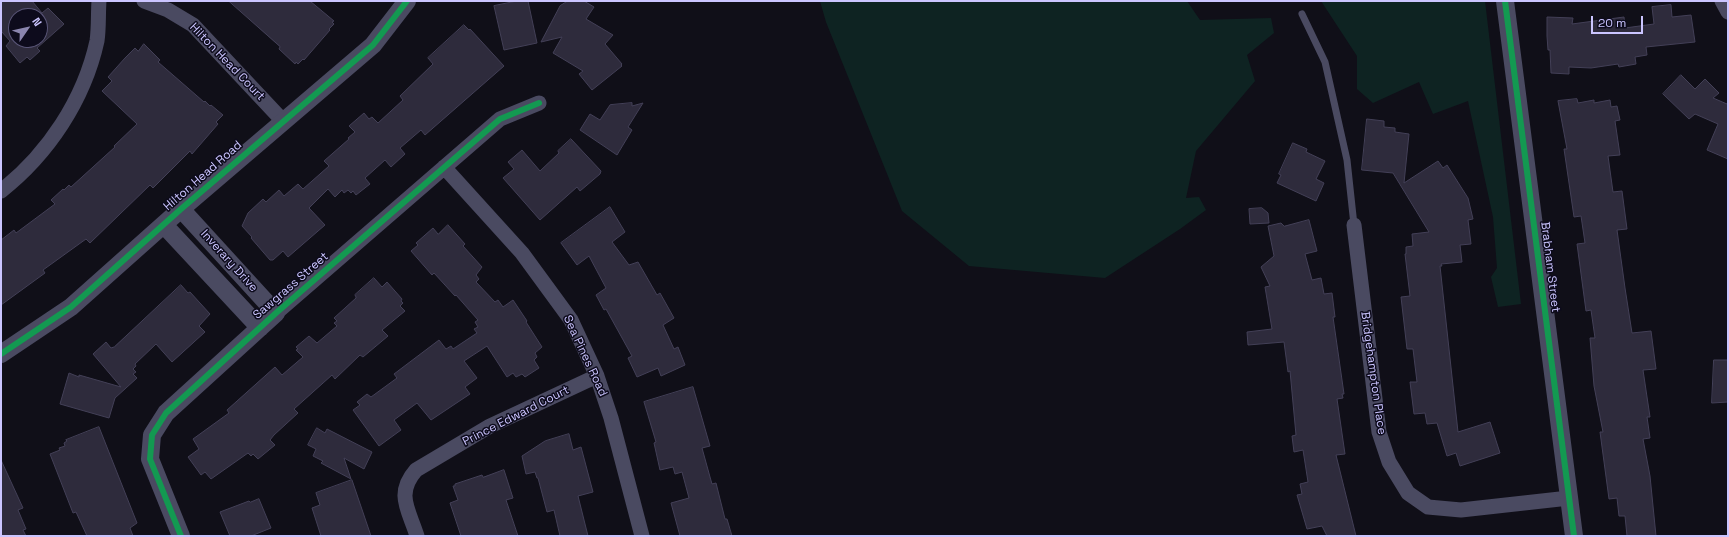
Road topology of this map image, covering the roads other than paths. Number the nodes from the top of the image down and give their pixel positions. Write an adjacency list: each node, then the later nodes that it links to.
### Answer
1 (99, 1): 11 (street)
2 (407, 1): 9 (street, Hilton Head Road)
3 (1505, 1): 19 (street, Brabham Street)
4 (1722, 1): 6 (street)
5 (152, 2): 9 (street, Hilton Head Court)
6 (1728, 12)
7 (1302, 14): 14 (lane)
8 (539, 103): 10 (street, Sawgrass Street)
9 (283, 121): 12 (street, Hilton Head Road)
10 (444, 167): 15 (street, Sawgrass Street); 18 (street, Sea Pines Road)
11 (1, 191)
12 (181, 209): 13 (street, Hilton Head Road); 15 (street, Inverary Drive)
13 (164, 225): 16 (street); 17 (street, Hilton Head Road)
14 (1354, 225): 19 (street, Bridgehampton Place)
15 (276, 313): 16 (street, Sawgrass Street)
16 (260, 328): 20 (street, Sawgrass Street)
17 (1, 354)
18 (597, 376): 21 (street, Prince Edward Court); 22 (street, Sea Pines Road)
19 (1569, 498): 23 (street, Brabham Street)
20 (180, 536)
21 (417, 536)
22 (642, 536)
23 (1574, 536)

